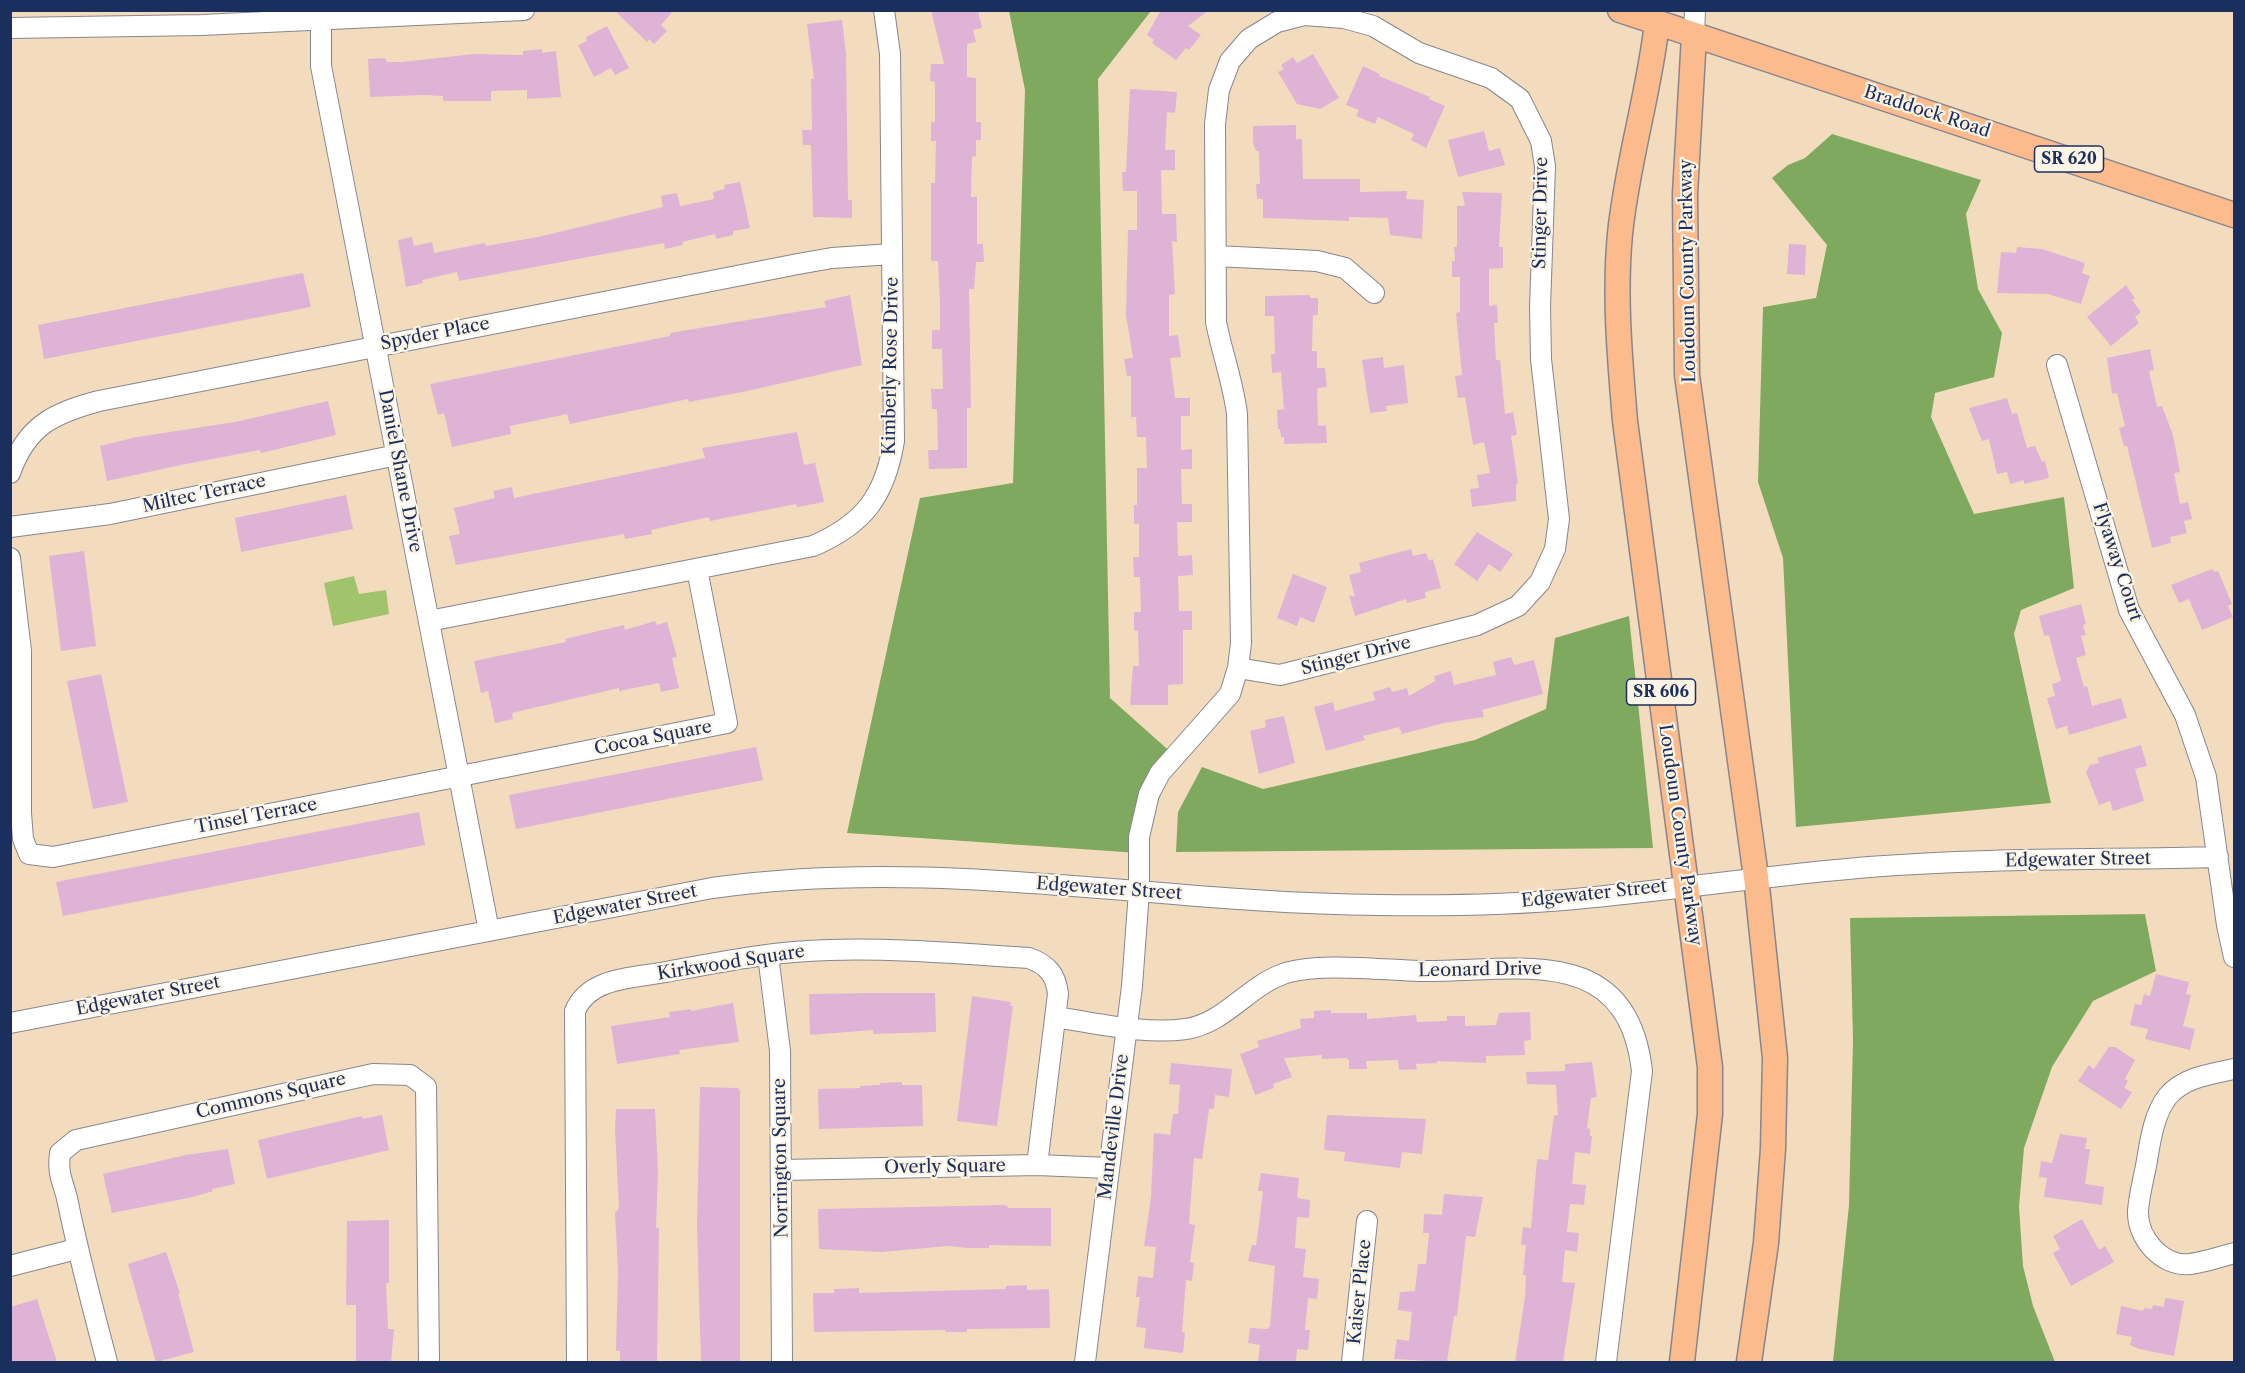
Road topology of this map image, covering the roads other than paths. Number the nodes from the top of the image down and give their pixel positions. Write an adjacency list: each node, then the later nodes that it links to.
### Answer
1 (524, 10): 5 (street)
2 (884, 10): 10 (street, Kimberly Rose Drive)
3 (1620, 10): 6 (main road, Braddock Road / SR 620)
4 (1695, 10): 8 (street)
5 (321, 15): 7 (street); 13 (street, Daniel Shane Drive)
6 (1658, 17): 8 (main road, Braddock Road / SR 620); 25 (main road, Loudoun County Parkway / SR 606)
7 (10, 28)
8 (1694, 36): 9 (main road, Braddock Road / SR 620); 24 (main road, Loudoun County Parkway)
9 (2235, 215)
10 (892, 254): 13 (street, Spyder Place); 19 (street, Kimberly Rose Drive)
11 (1216, 256): 12 (street); 21 (street, Stinger Drive); 21 (street, Stinger Drive)
12 (1374, 293)
13 (376, 346): 15 (street, Daniel Shane Drive); 16 (street, Spyder Place)
14 (2057, 365): 23 (street, Flyaway Court)
15 (397, 455): 17 (street, Miltec Terrace); 20 (street, Daniel Shane Drive)
16 (10, 473)
17 (10, 527)
18 (10, 558): 22 (street, Tinsel Terrace)
19 (697, 569): 20 (street, Kimberly Rose Drive); 22 (street, Cocoa Square)
20 (429, 621): 22 (street, Daniel Shane Drive)
21 (1238, 668): 26 (street, Stinger Drive)
22 (459, 776): 27 (street, Daniel Shane Drive)
23 (2218, 857): 24 (street, Edgewater Street); 29 (street, Flyaway Court)
24 (1756, 877): 25 (street, Edgewater Street); 49 (main road, Loudoun County Parkway)
25 (1687, 885): 26 (street, Edgewater Street); 48 (main road, Loudoun County Parkway / SR 606)
26 (1139, 891): 27 (street, Edgewater Street); 32 (street, Mandeville Drive)
27 (489, 931): 31 (street, Edgewater Street)
28 (768, 955): 30 (street, Kirkwood Square); 36 (street, Norrington Square); 43 (street, Kirkwood Square)
29 (2235, 957)
30 (1055, 1017): 32 (street, Leonard Drive); 34 (street, Kirkwood Square)
31 (10, 1023)
32 (1127, 1027): 35 (street, Mandeville Drive); 47 (street, Leonard Drive)
33 (2235, 1069): 39 (street)
34 (1037, 1165): 35 (street, Overly Square); 36 (street, Overly Square)
35 (1109, 1168): 45 (street, Mandeville Drive)
36 (782, 1170): 44 (street, Norrington Square)
37 (1367, 1221): 46 (street, Kaiser Place)
38 (76, 1249): 40 (street); 41 (street, Commons Square); 42 (street, Commons Square)
39 (2235, 1253)
40 (10, 1266)
41 (107, 1362)
42 (429, 1362)
43 (577, 1362)
44 (782, 1362)
45 (1085, 1362)
46 (1352, 1362)
47 (1606, 1362)
48 (1682, 1362)
49 (1749, 1362)

